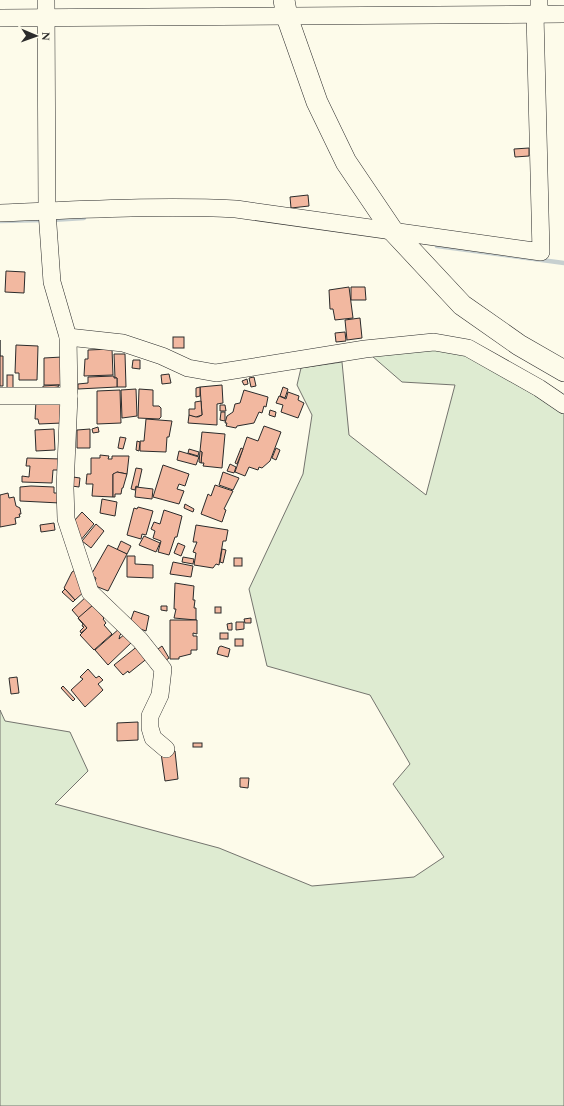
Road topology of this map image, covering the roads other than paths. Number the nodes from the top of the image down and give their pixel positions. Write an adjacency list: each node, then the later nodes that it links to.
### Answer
1 (46, 0): 6 (street)
2 (539, 7): 3 (street); 4 (street); 9 (street)
3 (286, 8): 6 (street); 9 (main road)
4 (564, 14)
5 (0, 18): 6 (street)
6 (46, 18): 7 (street)
7 (47, 211): 8 (street); 9 (street); 10 (street)
8 (0, 213)
9 (392, 230): 11 (main road)
10 (68, 337): 13 (street); 14 (street)
11 (564, 371)
12 (0, 396): 13 (street)
13 (69, 396): 15 (street)
14 (564, 405)
15 (166, 749)

